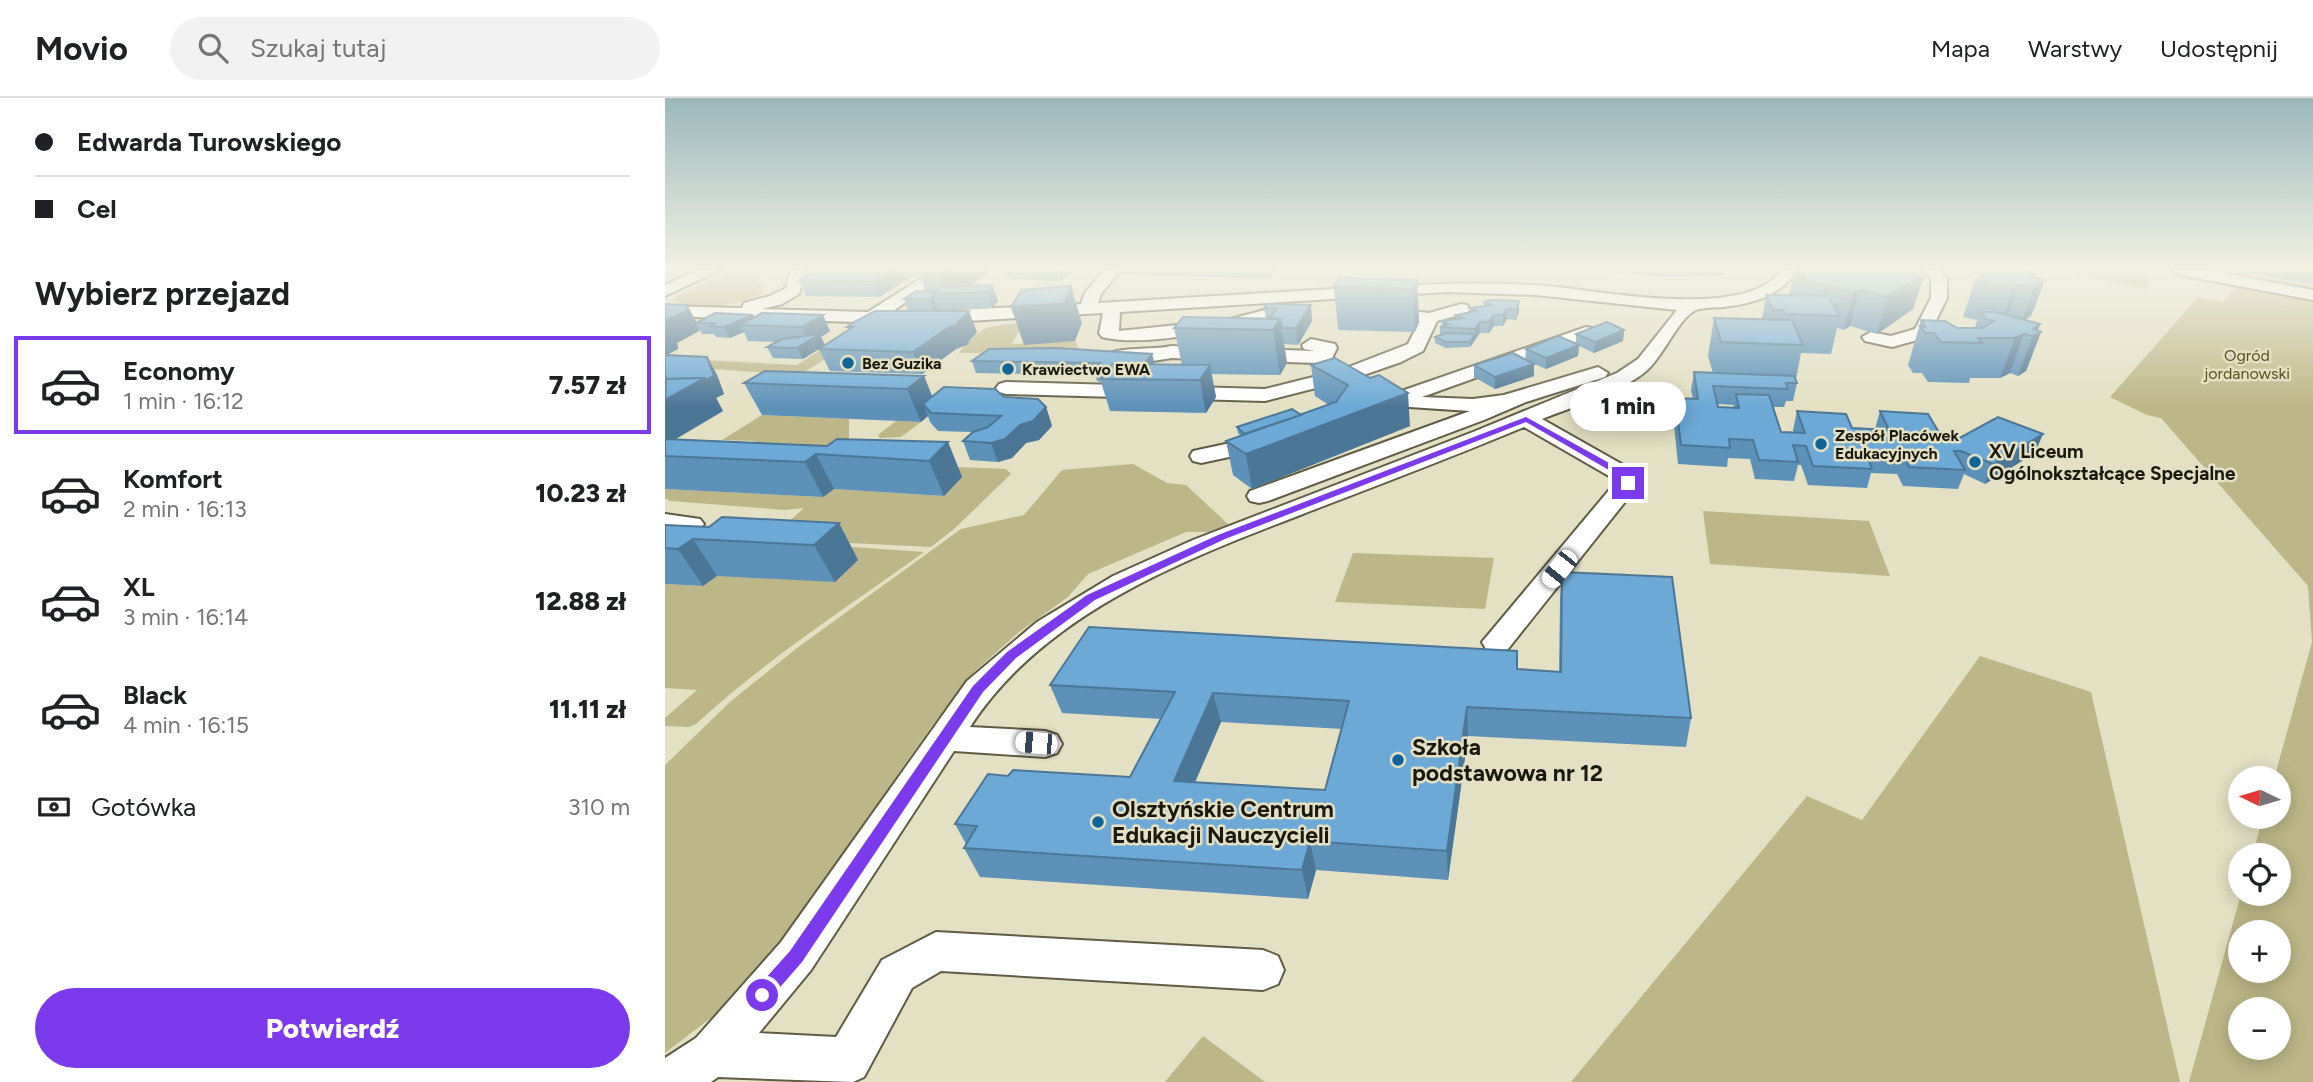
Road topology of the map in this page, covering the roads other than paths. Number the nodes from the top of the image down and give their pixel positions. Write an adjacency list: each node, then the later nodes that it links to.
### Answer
1 (824, 316): 10 (street)
2 (874, 316): 10 (street)
3 (985, 316): 11 (street)
4 (1111, 316): 13 (street)
5 (1261, 316): 13 (street)
6 (1419, 316): 12 (street)
7 (1437, 316): 12 (street)
8 (1679, 316): 21 (street)
9 (1930, 316): 16 (street)
10 (871, 318): 11 (street)
11 (891, 318): 15 (street)
12 (1430, 318): 20 (street)
13 (1226, 325): 19 (street)
14 (1586, 332): 21 (street)
15 (865, 337)
16 (1871, 337)
17 (1311, 345): 19 (street)
18 (1096, 355): 19 (street)
19 (1227, 355)
20 (1006, 388)
21 (1522, 409): 24 (street); 27 (street); 28 (street)
22 (1279, 437): 23 (street)
23 (1201, 456)
24 (1259, 496)
25 (665, 522): 26 (street)
26 (691, 524)
27 (1497, 642)
28 (946, 737): 29 (street); 31 (street)
29 (1045, 744)
30 (1263, 970): 31 (street)
31 (712, 1054): 32 (street)
32 (670, 1082)

